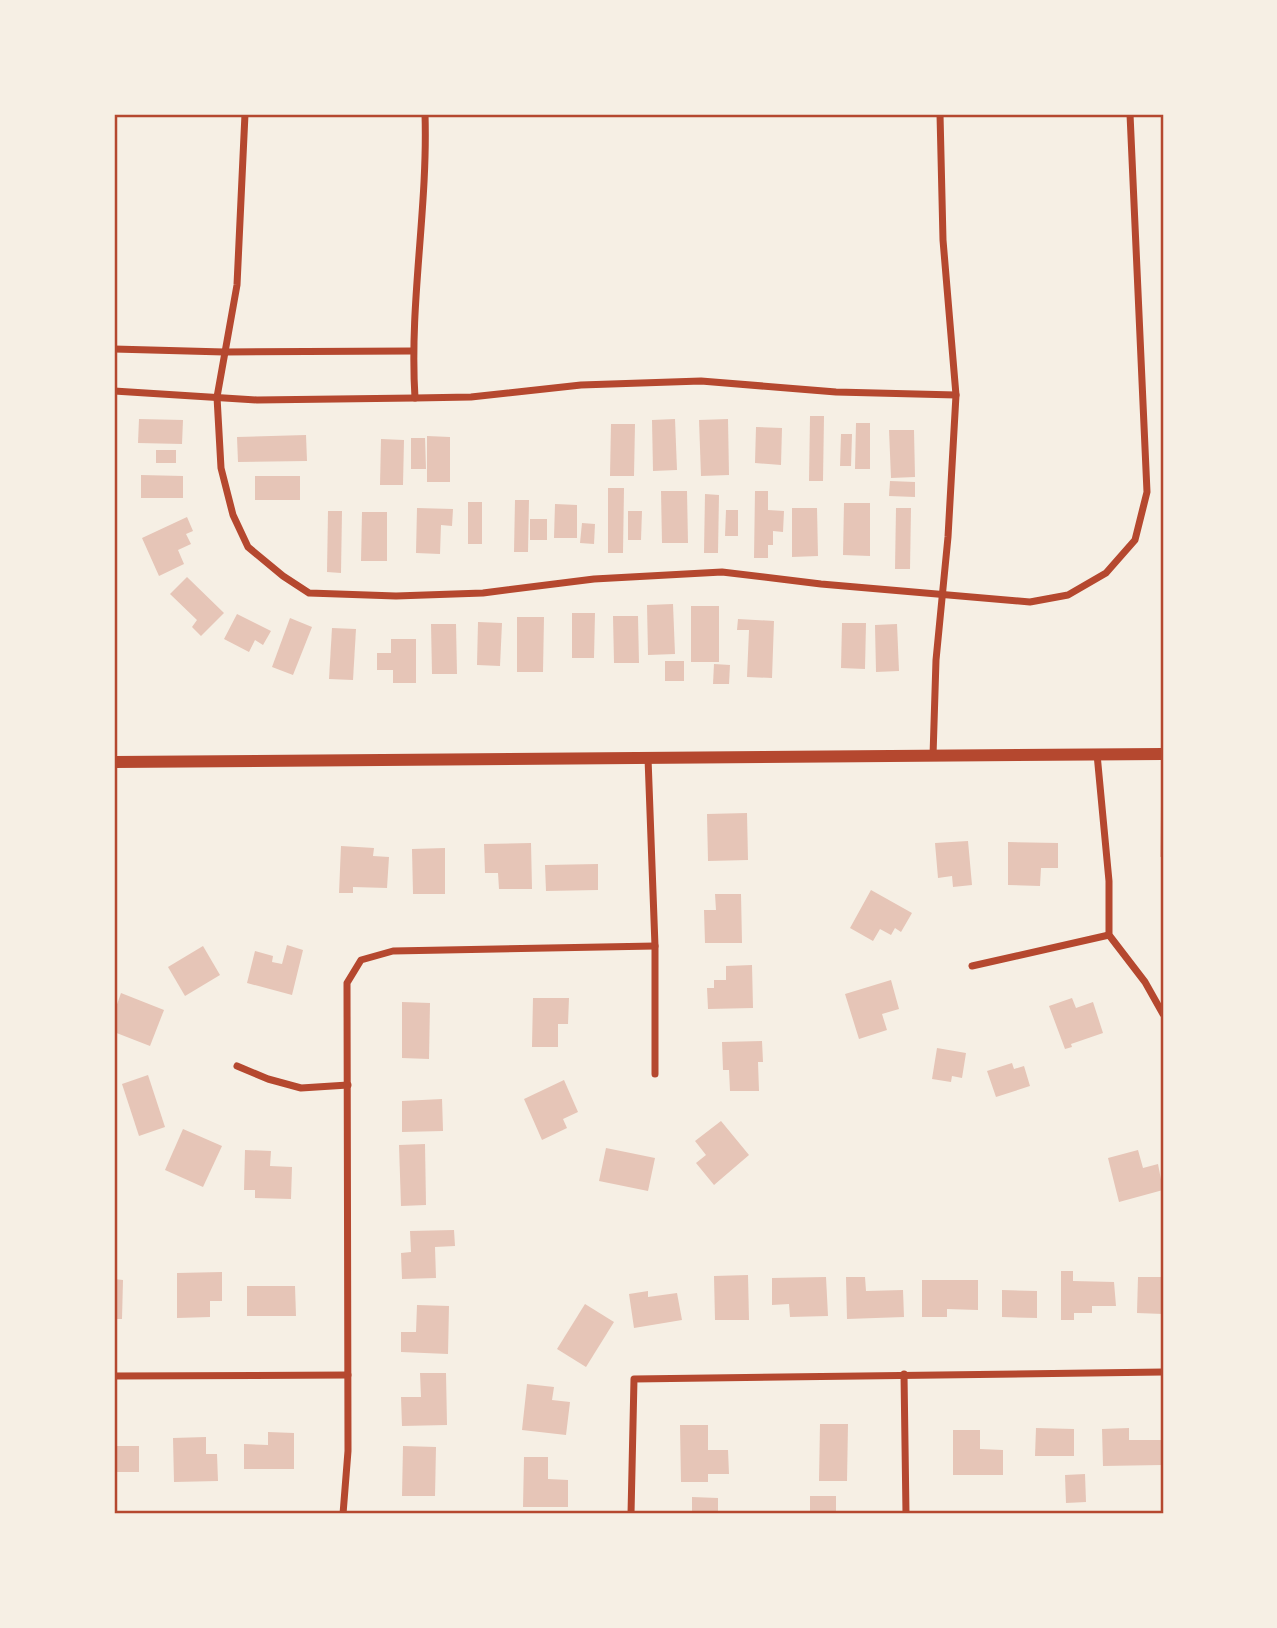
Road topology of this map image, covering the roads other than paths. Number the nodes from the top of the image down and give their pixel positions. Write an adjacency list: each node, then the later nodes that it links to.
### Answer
1 (245, 114): 7 (street)
2 (425, 114): 6 (street)
3 (940, 114): 9 (street)
4 (1130, 114): 12 (street)
5 (114, 349): 7 (street)
6 (412, 351): 7 (street); 11 (street)
7 (224, 352): 10 (street)
8 (114, 391): 10 (street)
9 (957, 395): 11 (street); 12 (street)
10 (218, 397): 11 (street); 12 (street)
11 (415, 398)
12 (942, 595): 15 (street)
13 (1097, 754): 14 (street); 15 (street); 18 (street)
14 (1163, 754)
15 (933, 756): 16 (street)
16 (648, 758): 17 (street); 19 (street)
17 (114, 762)
18 (1109, 935): 20 (street); 21 (street)
19 (655, 946): 23 (street); 24 (street)
20 (972, 966)
21 (1163, 1014)
22 (237, 1066): 24 (street)
23 (655, 1074)
24 (348, 1085): 26 (street)
25 (1163, 1372): 27 (street)
26 (348, 1374): 28 (street); 29 (street)
27 (904, 1374): 30 (street); 31 (street)
28 (114, 1377)
29 (343, 1514)
30 (631, 1514)
31 (906, 1514)

